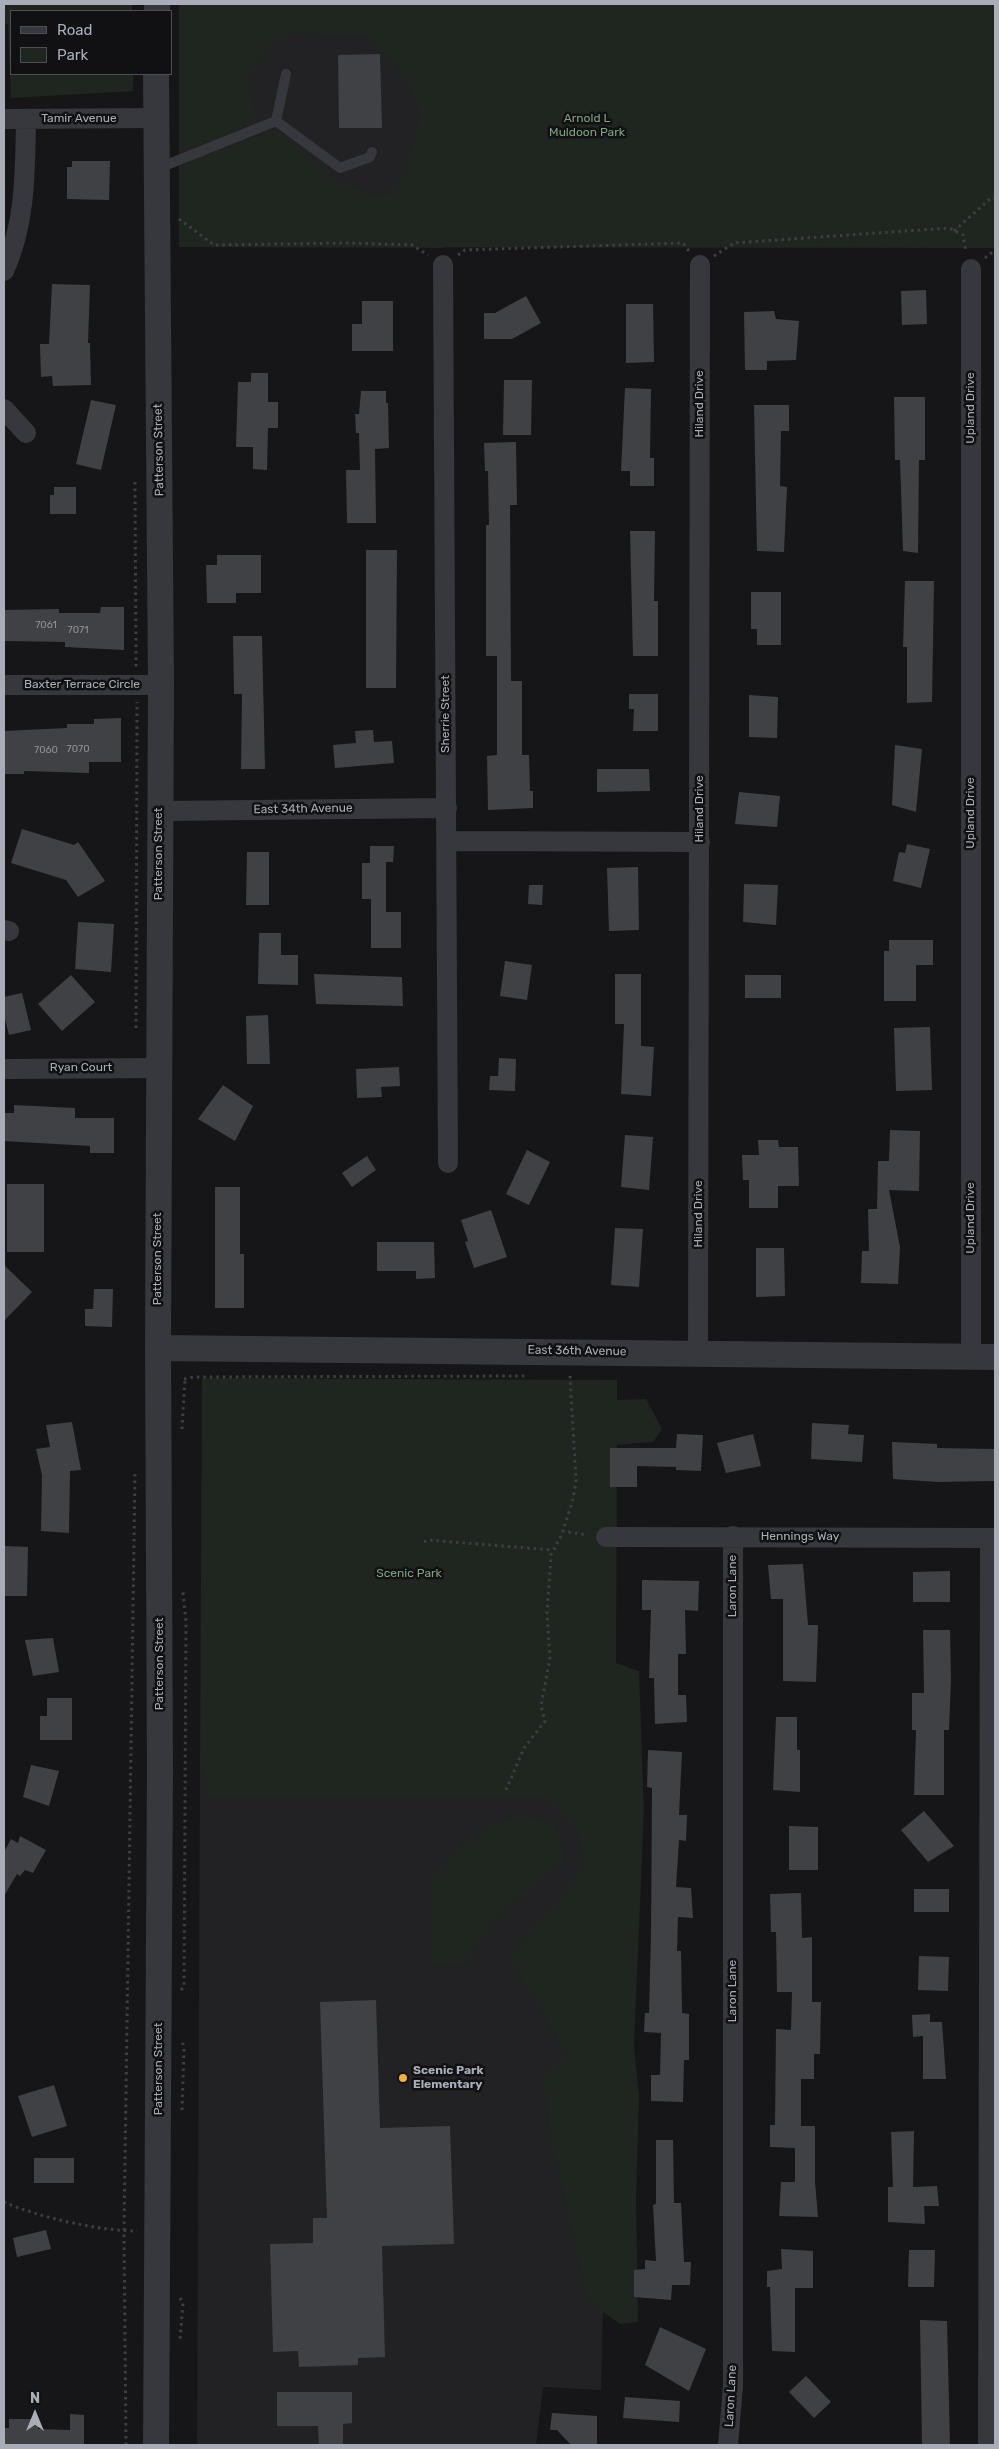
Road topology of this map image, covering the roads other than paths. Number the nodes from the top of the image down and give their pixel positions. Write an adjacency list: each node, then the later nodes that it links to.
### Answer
1 (286, 74): 6 (lane)
2 (156, 75): 3 (street, Patterson Street)
3 (155, 118): 5 (street, Tamir Avenue); 8 (street, Patterson Street)
4 (4, 119): 5 (street, Tamir Avenue)
5 (26, 119): 12 (street)
6 (276, 121): 7 (lane); 8 (lane)
7 (372, 152)
8 (156, 169): 16 (street, Patterson Street)
9 (443, 265): 17 (street, Sherrie Street)
10 (700, 265): 20 (street, Hiland Drive)
11 (971, 269): 26 (street, Upland Drive)
12 (4, 270)
13 (4, 409): 14 (street)
14 (26, 433)
15 (4, 685): 16 (street, Baxter Terrace Circle)
16 (149, 686): 18 (street, Patterson Street)
17 (447, 808): 18 (street, East 34th Avenue); 19 (street, Sherrie Street)
18 (159, 811): 21 (street, Patterson Street)
19 (446, 841): 20 (street); 23 (street, Sherrie Street)
20 (700, 842): 25 (street, Hiland Drive)
21 (159, 1068): 22 (street, Ryan Court); 24 (street, Patterson Street)
22 (4, 1069)
23 (448, 1163)
24 (158, 1348): 25 (street, East 36th Avenue); 30 (street, Patterson Street)
25 (698, 1353): 26 (street, East 36th Avenue)
26 (983, 1357)
27 (733, 1536): 28 (street, Hennings Way); 29 (street, Hennings Way); 31 (street, Laron Lane)
28 (606, 1538)
29 (992, 1538): 32 (street)
30 (156, 2445)
31 (728, 2445)
32 (988, 2445)

